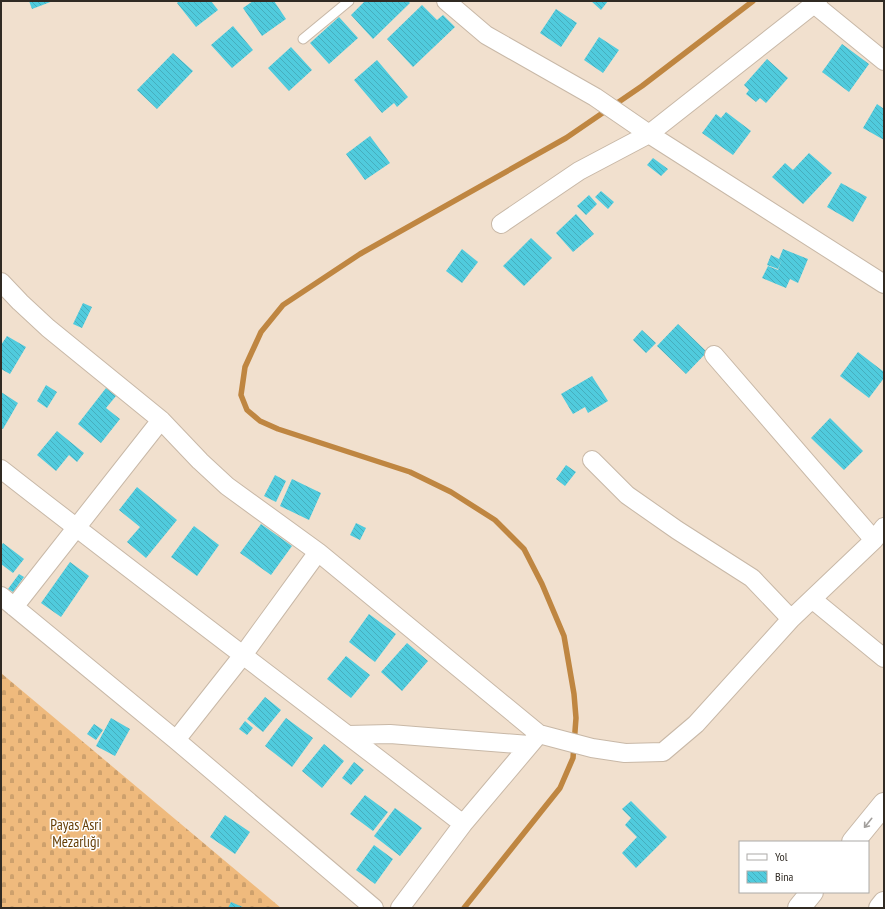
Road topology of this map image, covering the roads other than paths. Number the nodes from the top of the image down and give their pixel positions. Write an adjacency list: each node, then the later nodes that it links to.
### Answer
1 (349, 1): 4 (lane)
2 (446, 1): 6 (street)
3 (816, 3): 5 (street); 6 (street)
4 (303, 38)
5 (884, 61)
6 (649, 134): 7 (street); 9 (street)
7 (501, 224)
8 (1, 282): 11 (street)
9 (884, 284)
10 (714, 355): 15 (street)
11 (161, 420): 14 (street); 16 (street)
12 (592, 460): 19 (street)
13 (1, 469): 14 (street)
14 (76, 528): 18 (street); 20 (street)
15 (879, 533): 17 (street)
16 (318, 552): 20 (street); 23 (street)
17 (812, 599): 19 (street); 21 (street)
18 (8, 601): 24 (street)
19 (791, 619): 23 (street)
20 (242, 655): 22 (street); 24 (street)
21 (884, 658)
22 (348, 735): 23 (street); 26 (street)
23 (534, 739): 26 (street)
24 (176, 740): 30 (street)
25 (884, 804): 27 (highway, one-way to 27)
26 (463, 824): 31 (street)
27 (854, 841)
28 (811, 893): 32 (highway)
29 (884, 903): 33 (highway)
30 (374, 908)
31 (400, 908)
32 (799, 908)
33 (880, 908)

